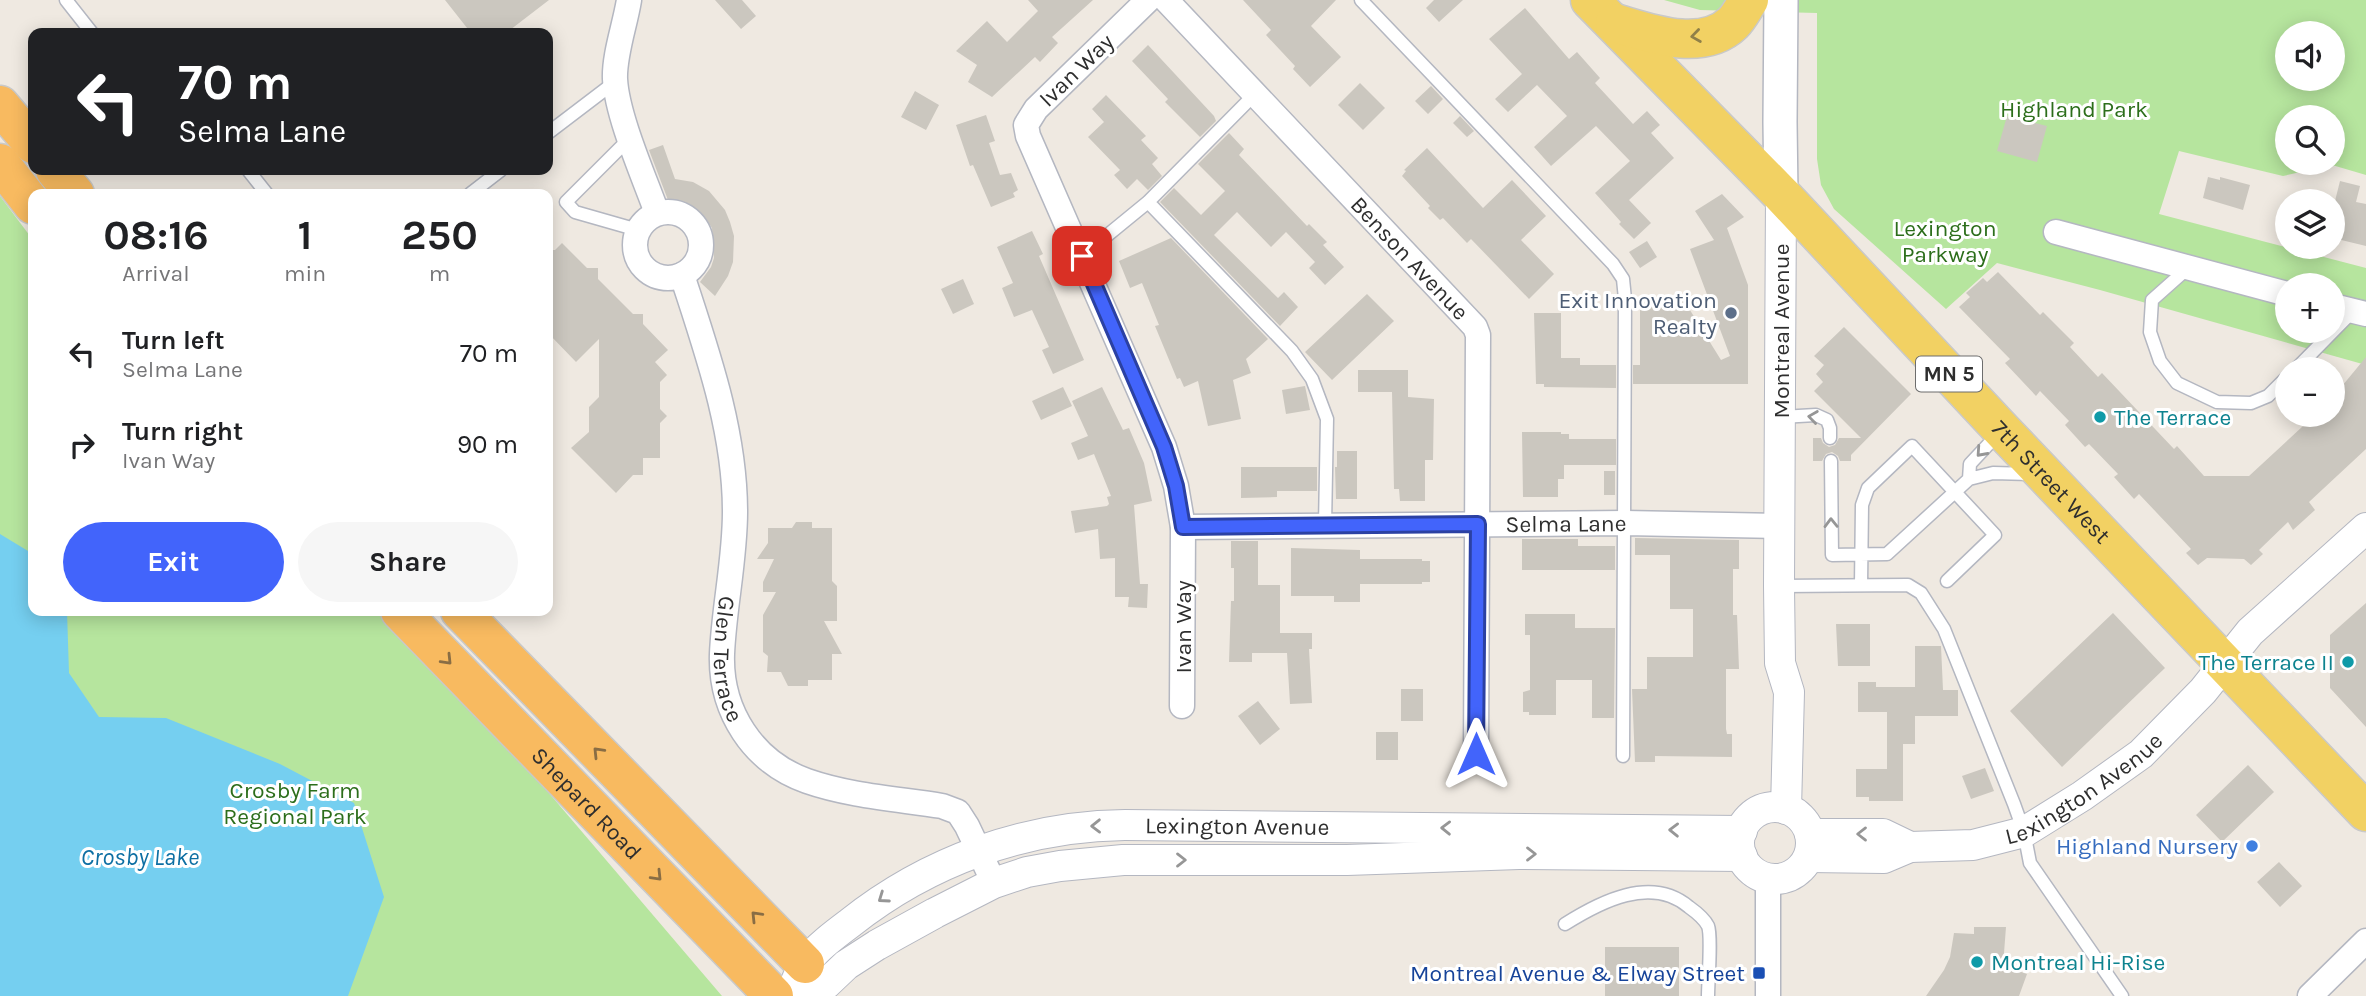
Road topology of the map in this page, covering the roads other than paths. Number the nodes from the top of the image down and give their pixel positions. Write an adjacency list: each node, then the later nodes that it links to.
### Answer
1 (66, 0): 9 (lane)
2 (629, 0): 10 (street)
3 (1148, 0): 29 (street, Ivan Way)
4 (1166, 0): 11 (street, Benson Avenue)
5 (1361, 0): 43 (lane)
6 (1749, 0): 8 (main road, one-way to 8)
7 (1782, 0): 23 (main road, Montreal Avenue)
8 (1600, 11): 23 (main road, 7th Street West / MN 5)
9 (88, 28)
10 (615, 82): 13 (lane); 14 (street)
11 (1254, 95): 25 (lane); 44 (street, Benson Avenue)
12 (0, 105): 15 (highway)
13 (553, 129)
14 (630, 137): 26 (street); 27 (lane)
15 (28, 138)
16 (0, 163): 24 (highway)
17 (59, 175): 20 (highway)
18 (252, 175): 21 (lane)
19 (495, 175): 22 (lane)
20 (71, 189)
21 (263, 189)
22 (476, 189)
23 (1781, 194): 36 (street, Montreal Avenue); 37 (main road, 7th Street West / MN 5)
24 (28, 199)
25 (1148, 202): 29 (lane); 45 (lane)
26 (657, 213): 27 (street); 31 (street)
27 (638, 230): 31 (street)
28 (2056, 232): 30 (street)
29 (1082, 256): 47 (street, Ivan Way)
30 (2188, 268): 32 (street); 35 (lane)
31 (682, 275): 64 (street, Glen Terrace)
32 (2275, 291)
33 (2351, 311): 34 (lane)
34 (2307, 357)
35 (2275, 389)
36 (1781, 417): 38 (lane, one-way to 36); 46 (street, Montreal Avenue)
37 (2002, 430): 40 (main road, 7th Street West / MN 5); 41 (lane, one-way to 41)
38 (1830, 438)
39 (1831, 461): 49 (lane, one-way to 39)
40 (2045, 475): 41 (lane); 55 (main road, 7th Street West / MN 5)
41 (1969, 478): 42 (lane)
42 (1955, 491): 49 (lane); 49 (lane); 50 (lane)
43 (1625, 523): 44 (street, Selma Lane); 46 (street, Selma Lane); 58 (lane)
44 (1478, 524): 45 (street, Selma Lane); 57 (street, Benson Avenue)
45 (1325, 525): 47 (street, Selma Lane)
46 (1780, 526): 52 (street, Montreal Avenue)
47 (1183, 527): 56 (street, Ivan Way)
48 (2366, 528): 55 (street, Lexington Avenue)
49 (1862, 554): 51 (lane)
50 (1947, 581)
51 (1861, 585): 52 (lane); 61 (lane)
52 (1779, 586): 59 (street, Montreal Avenue)
53 (405, 616): 71 (highway, Shepard Road, one-way to 71)
54 (465, 616): 69 (highway, Shepard Road, one-way to 54)
55 (2225, 664): 60 (main road, 7th Street West / MN 5); 61 (street, Lexington Avenue)
56 (1182, 706)
57 (1476, 754)
58 (1623, 756)
59 (1777, 808): 62 (street); 63 (street)
60 (2366, 812)
61 (2024, 832): 63 (street, Lexington Avenue); 75 (lane)
62 (1742, 843): 64 (street, Lexington Avenue, one-way to 64); 65 (street); 66 (street, Lexington Avenue, one-way to 62)
63 (1810, 845): 65 (street)
64 (980, 851): 66 (street, Glen Terrace); 69 (street, Lexington Avenue, one-way to 69)
65 (1776, 879): 73 (street); 74 (street)
66 (993, 883): 69 (street, Lexington Avenue)
67 (1565, 924): 72 (lane)
68 (2366, 942): 70 (street)
69 (800, 985)
70 (2314, 995)
71 (774, 996)
72 (1708, 996)
73 (1768, 996)
74 (1783, 996)
75 (2122, 996)

